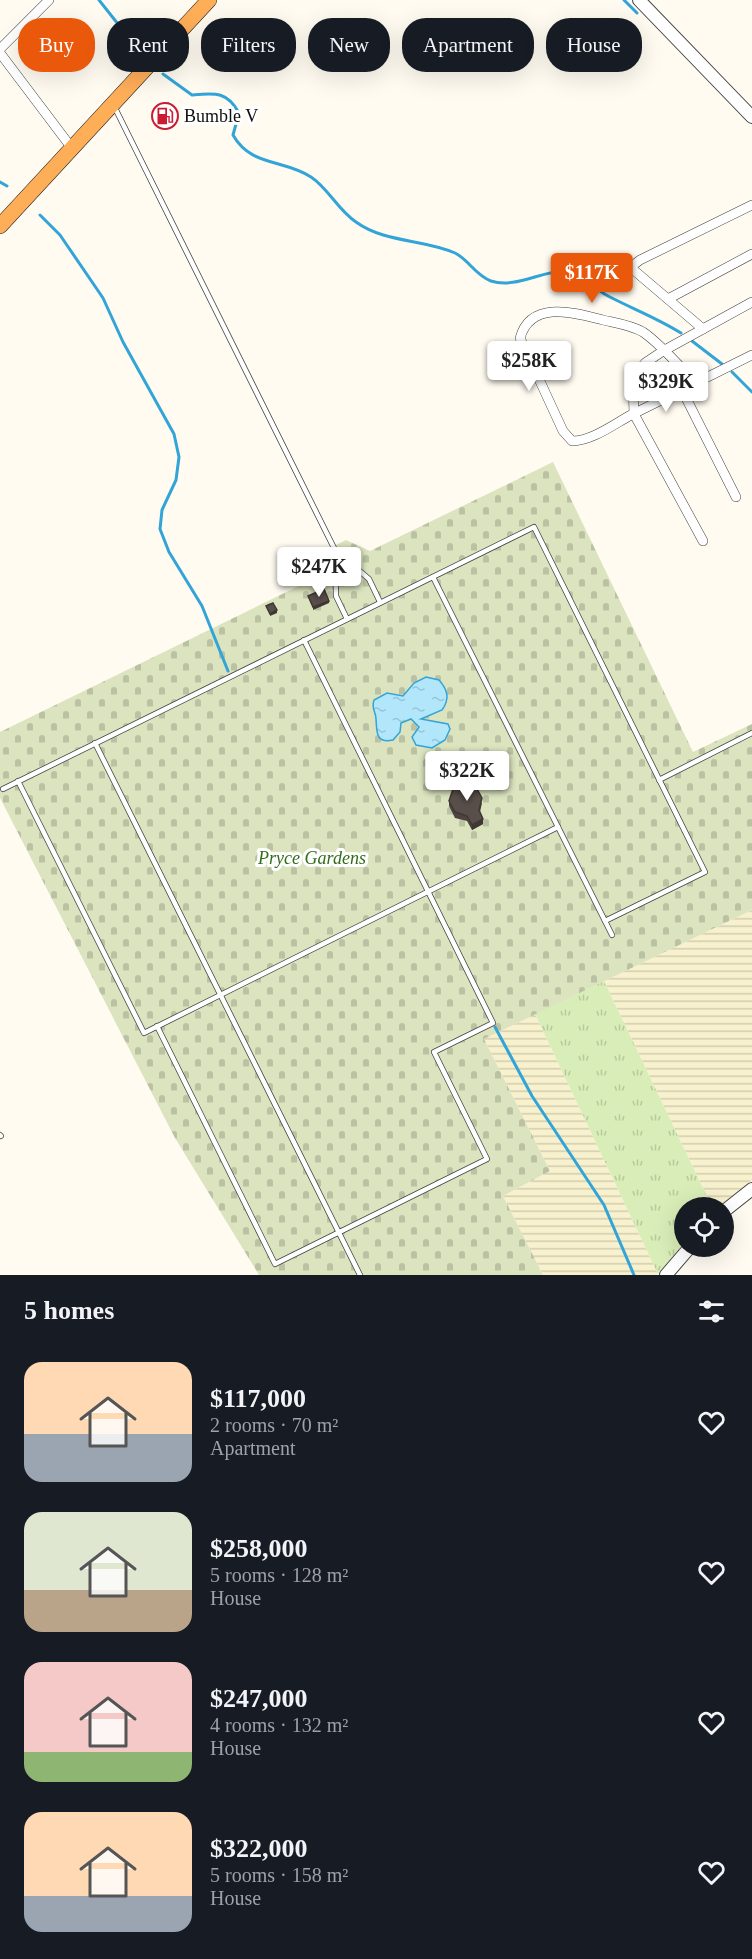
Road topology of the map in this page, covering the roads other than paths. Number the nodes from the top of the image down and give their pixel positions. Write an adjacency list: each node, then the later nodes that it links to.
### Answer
1 (49, 0): 4 (street)
2 (209, 0): 5 (highway)
3 (639, 0): 6 (street)
4 (0, 51): 7 (street)
5 (113, 103): 7 (highway); 23 (lane)
6 (752, 117)
7 (71, 147): 9 (highway)
8 (752, 205): 11 (street)
9 (0, 225)
10 (752, 254): 13 (street)
11 (629, 266): 12 (street); 13 (street)
12 (611, 282)
13 (668, 299): 15 (street)
14 (752, 302): 15 (street)
15 (703, 329): 16 (street)
16 (663, 351): 18 (street); 20 (street); 20 (street)
17 (752, 355): 18 (street)
18 (697, 383): 19 (street)
19 (682, 390): 20 (street); 21 (street)
20 (634, 414): 22 (street)
21 (736, 497)
22 (703, 541)
23 (335, 550): 25 (lane); 26 (lane)
24 (432, 577): 25 (lane); 30 (lane); 33 (lane)
25 (380, 602): 26 (lane)
26 (347, 619): 27 (lane)
27 (304, 640): 29 (lane); 34 (lane)
28 (752, 733): 30 (lane)
29 (95, 743): 31 (lane); 37 (lane)
30 (659, 780): 35 (lane)
31 (18, 781): 32 (lane); 38 (lane)
32 (3, 789)
33 (558, 827): 34 (lane); 35 (lane)
34 (428, 892): 37 (lane); 41 (lane)
35 (605, 921): 36 (lane)
36 (612, 934)
37 (221, 995): 38 (lane); 41 (lane)
38 (157, 1026): 41 (lane)
39 (752, 1189): 40 (street)
40 (734, 1203)
41 (339, 1233): 43 (lane)
42 (682, 1257): 44 (street)
43 (360, 1275)
44 (666, 1275)

